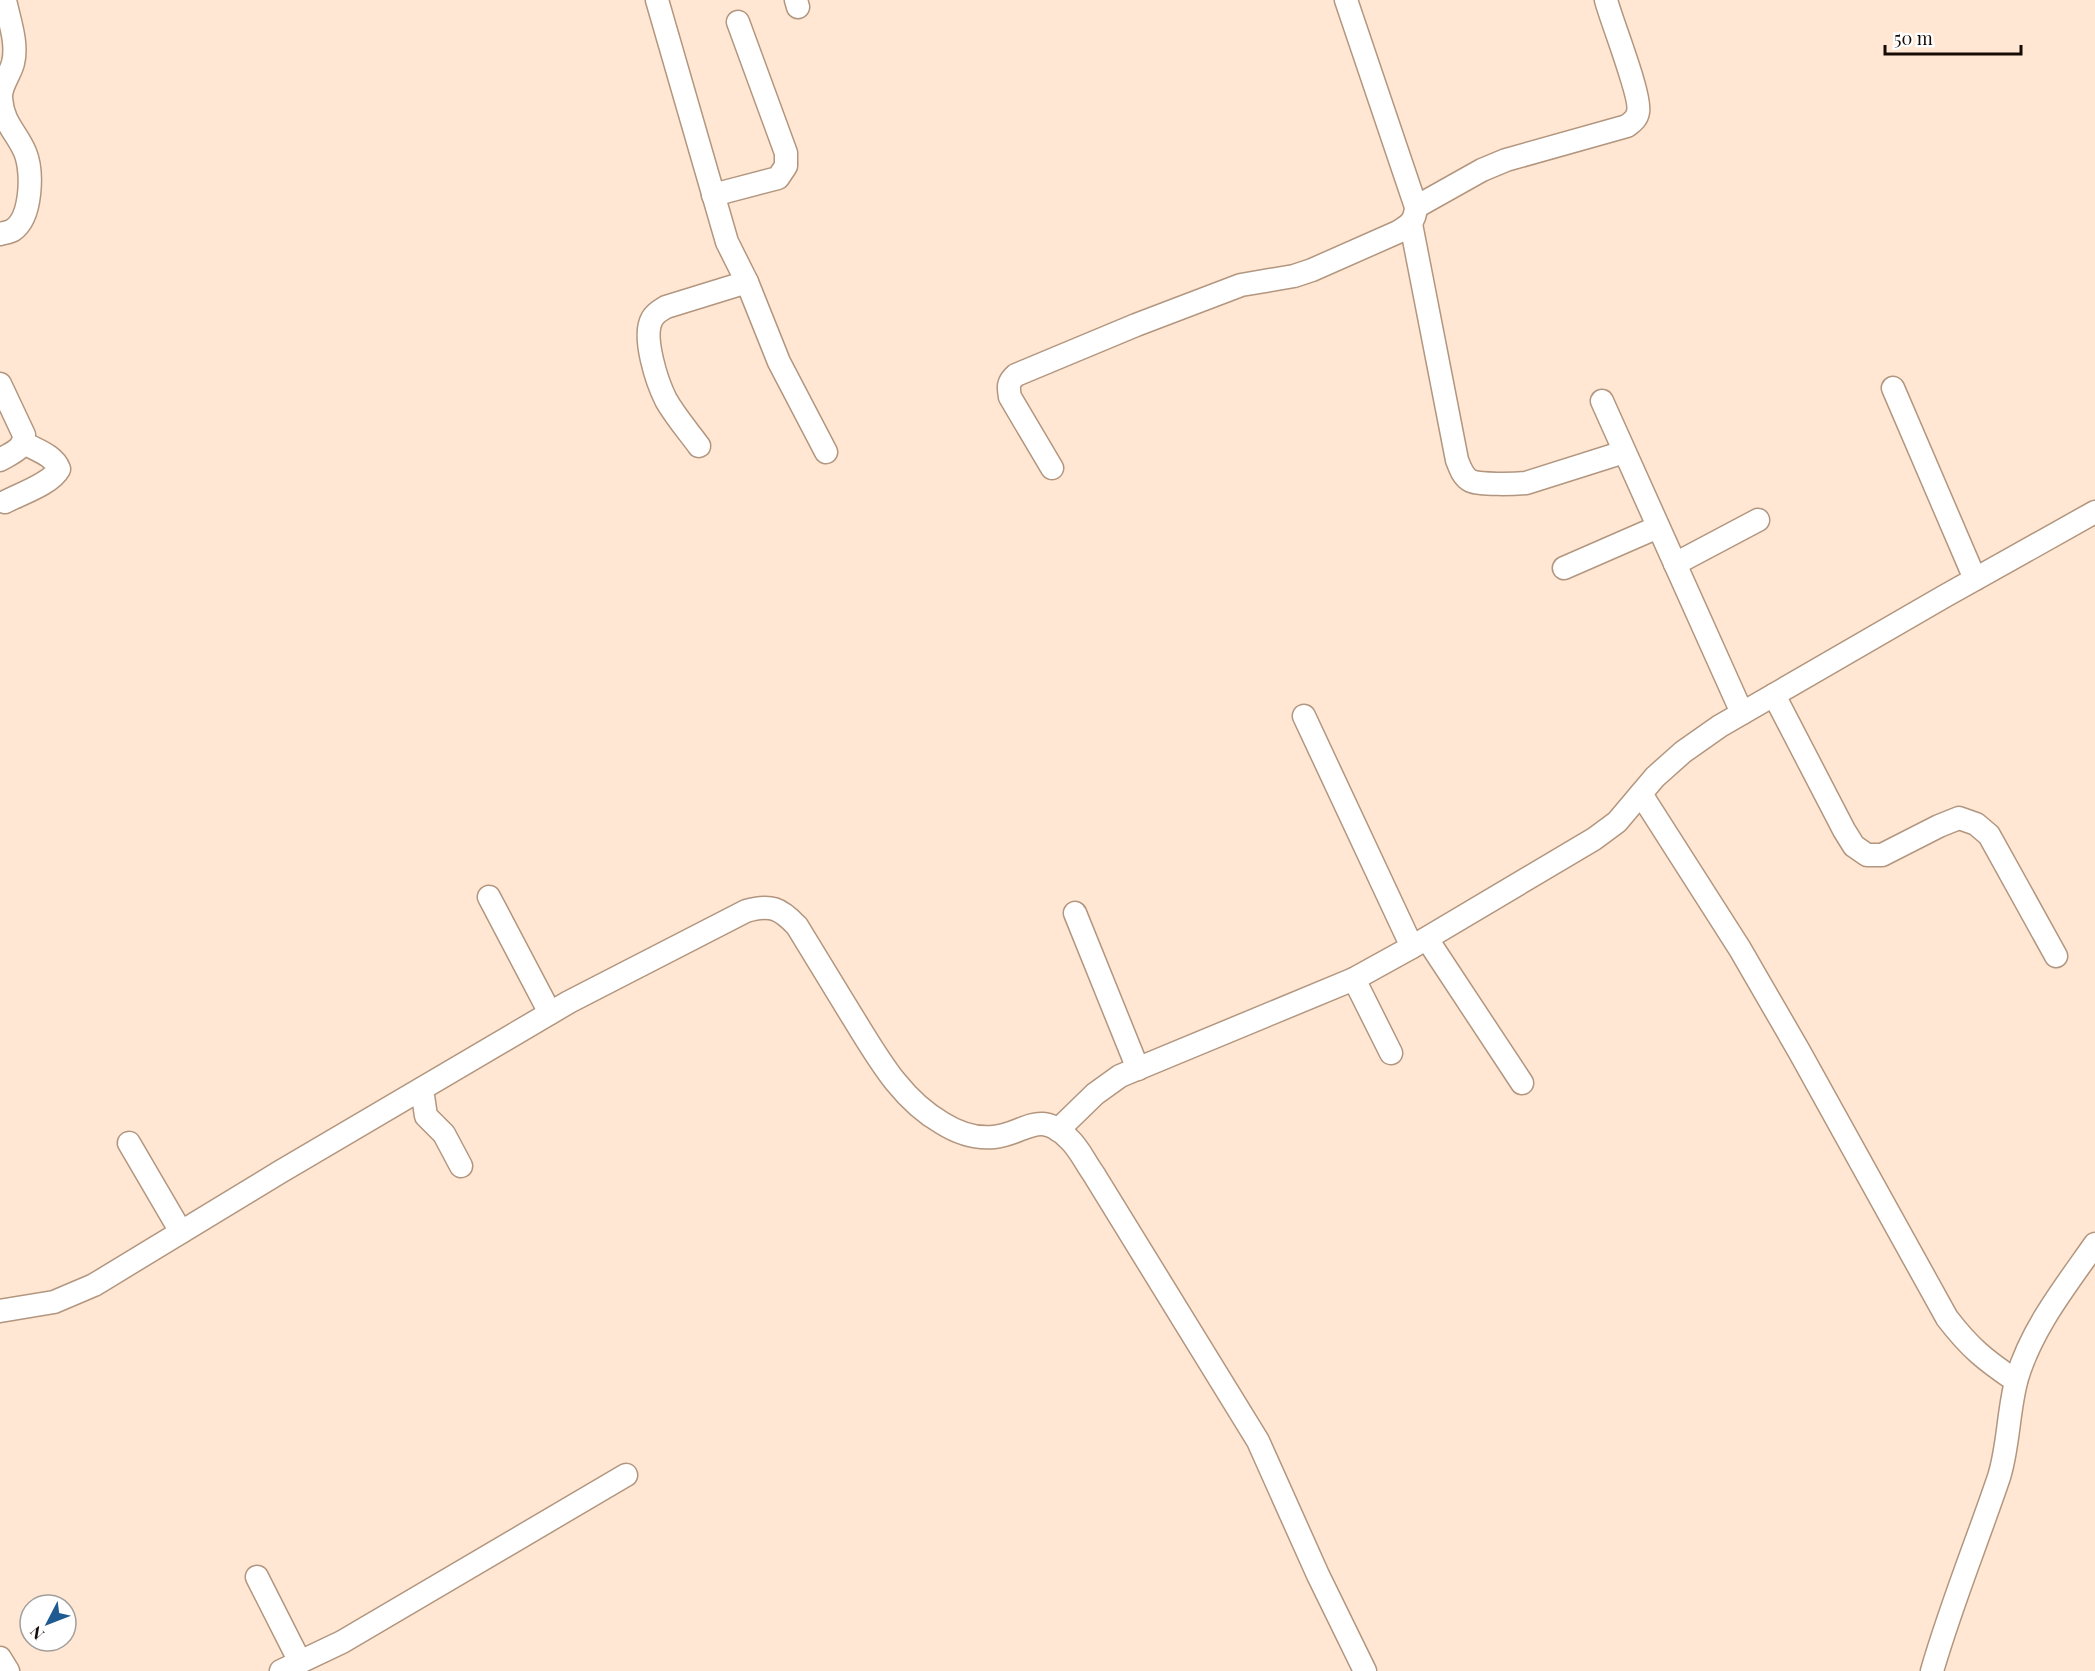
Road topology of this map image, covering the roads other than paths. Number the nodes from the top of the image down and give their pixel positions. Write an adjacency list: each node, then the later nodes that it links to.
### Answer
1 (5, 0): 8 (street)
2 (657, 0): 6 (street)
3 (1346, 0): 7 (street)
4 (1605, 0): 7 (street)
5 (738, 22): 6 (street)
6 (713, 195): 9 (street)
7 (1413, 216): 16 (street); 18 (street)
8 (0, 234)
9 (747, 282): 14 (street); 15 (street)
10 (0, 384): 13 (street)
11 (1893, 388): 25 (street)
12 (1602, 401): 16 (street)
13 (24, 443): 17 (street); 19 (street)
14 (699, 446)
15 (826, 452)
16 (1624, 452): 22 (street)
17 (0, 460)
18 (1052, 468)
19 (5, 502)
20 (2095, 512): 25 (street)
21 (1758, 520): 23 (street)
22 (1658, 527): 23 (street); 24 (street)
23 (1675, 564): 27 (street)
24 (1564, 568)
25 (1975, 579): 26 (street)
26 (1774, 695): 27 (street); 33 (street)
27 (1742, 713): 29 (street)
28 (1304, 716): 32 (street)
29 (1641, 794): 32 (street); 46 (street)
30 (489, 897): 35 (street)
31 (1075, 914): 37 (street)
32 (1420, 943): 34 (street); 38 (street)
33 (2056, 956)
34 (1354, 979): 36 (street); 37 (street)
35 (550, 1013): 39 (street); 40 (street)
36 (1391, 1053)
37 (1138, 1069): 40 (street)
38 (1522, 1083)
39 (422, 1089): 42 (street); 43 (street)
40 (1058, 1130): 52 (street)
41 (129, 1143): 43 (street)
42 (461, 1166)
43 (181, 1233): 45 (street)
44 (2095, 1244): 46 (street)
45 (0, 1311)
46 (2016, 1381): 53 (street)
47 (626, 1475): 50 (street)
48 (257, 1577): 50 (street)
49 (0, 1658): 51 (street)
50 (291, 1667)
51 (8, 1671)
52 (1365, 1671)
53 (1932, 1671)

